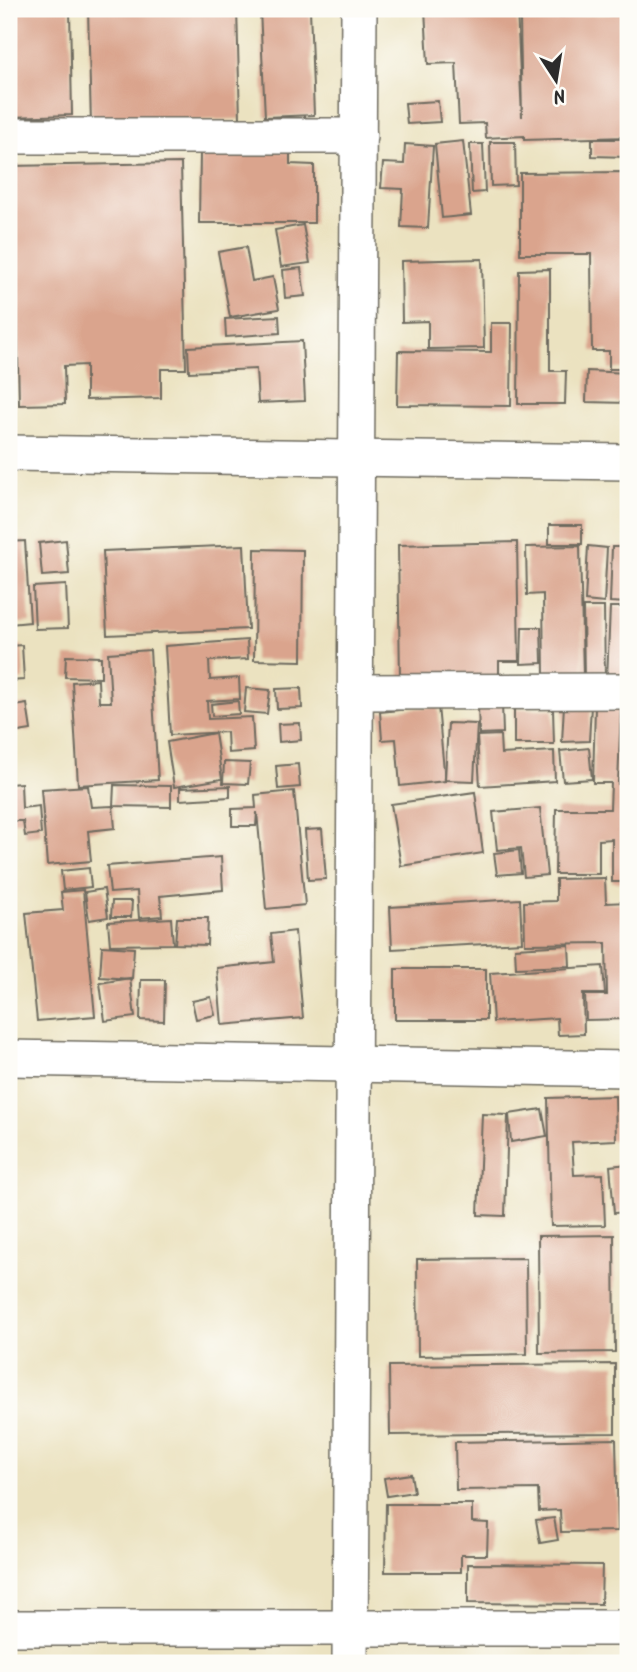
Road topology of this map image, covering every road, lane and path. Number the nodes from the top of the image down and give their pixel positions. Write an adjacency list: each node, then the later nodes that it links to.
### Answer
1 (359, 9): 3 (street)
2 (9, 136): 3 (street)
3 (359, 136): 5 (street)
4 (9, 453): 5 (street)
5 (356, 458): 6 (street); 8 (street)
6 (628, 462)
7 (628, 691): 8 (street)
8 (355, 692): 10 (street)
9 (9, 1058): 10 (street)
10 (353, 1066): 11 (street); 13 (street)
11 (628, 1069)
12 (9, 1628): 13 (street)
13 (350, 1628): 14 (street); 15 (street)
14 (628, 1628)
15 (350, 1663)

